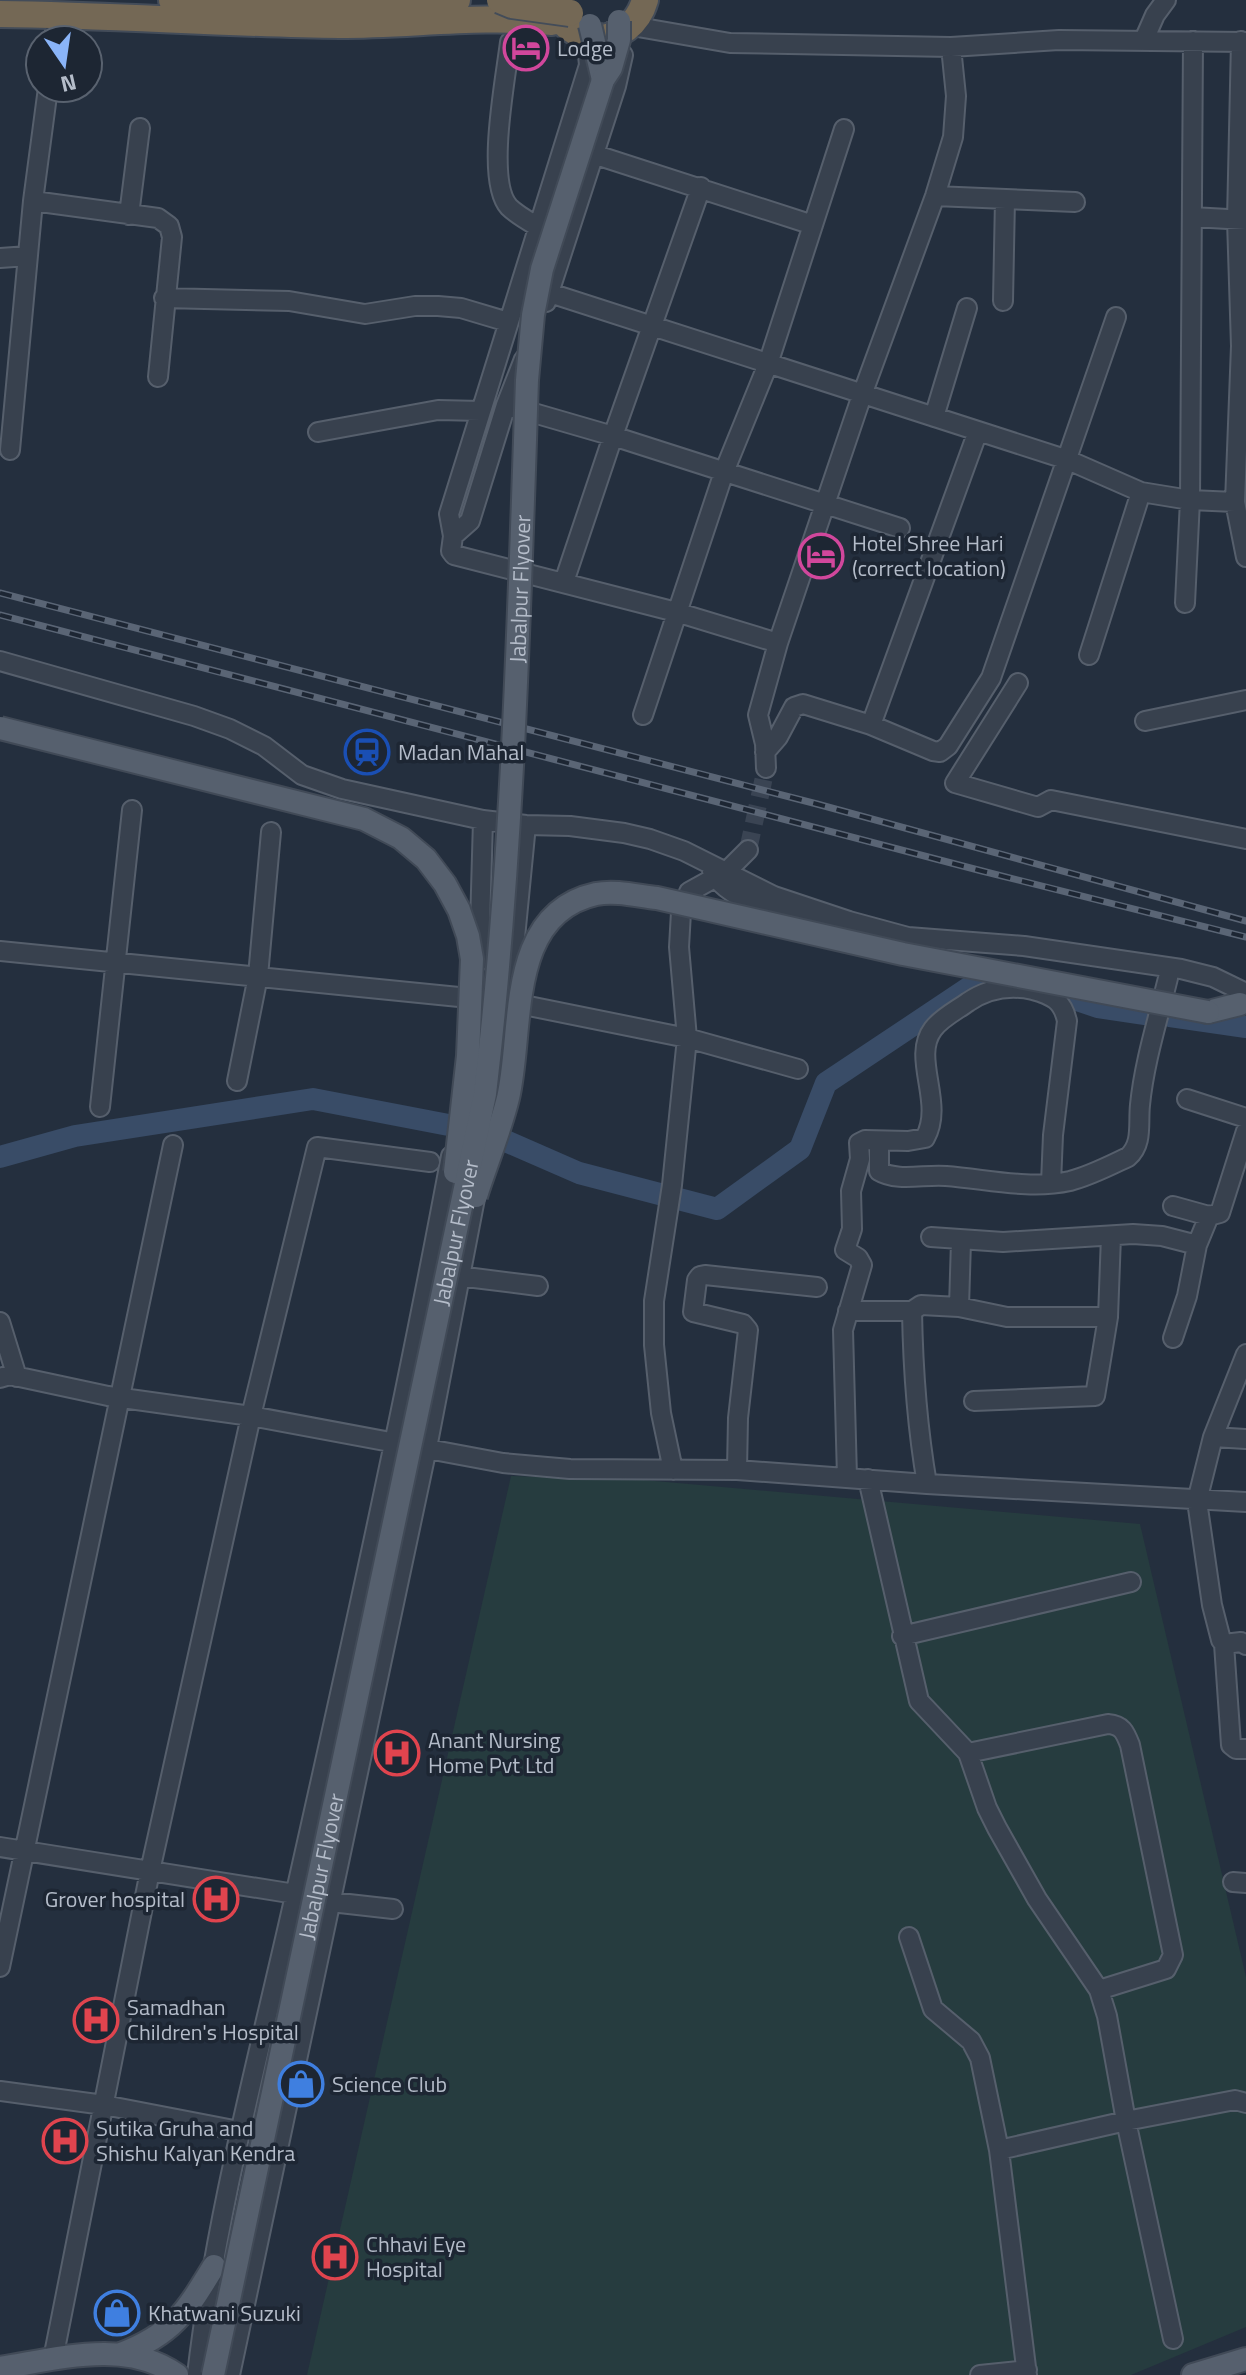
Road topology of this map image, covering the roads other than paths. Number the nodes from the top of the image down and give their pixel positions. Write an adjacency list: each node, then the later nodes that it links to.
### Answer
1 (172, 0): 2 (highway)
2 (457, 0)
3 (500, 0): 7 (highway, bridge)
4 (645, 0): 8 (highway)
5 (1166, 0): 11 (street)
6 (0, 14): 9 (highway)
7 (571, 16): 8 (highway); 10 (highway); 16 (main road, bridge); 30 (street)
8 (628, 20): 15 (street); 16 (main road, Jabalpur Flyover, bridge); 20 (street)
9 (43, 24)
10 (104, 27)
11 (1144, 40): 12 (street); 15 (street)
12 (1193, 41): 14 (street); 27 (street)
13 (510, 42): 30 (street)
14 (1244, 42): 28 (street)
15 (951, 47): 22 (street)
16 (603, 80): 101 (main road, Jabalpur Flyover, bridge)
17 (46, 104): 24 (street)
18 (140, 128): 26 (street)
19 (844, 129): 29 (street)
20 (593, 154): 21 (street); 34 (street)
21 (701, 187): 29 (street); 40 (street)
22 (935, 196): 23 (street); 43 (street)
23 (1005, 199): 25 (street); 36 (street)
24 (33, 201): 26 (street); 31 (street)
25 (1075, 202)
26 (129, 215): 35 (street)
27 (1192, 217): 28 (street); 54 (street)
28 (1242, 220): 55 (street)
29 (813, 225): 41 (street)
30 (540, 228): 33 (street)
31 (28, 256): 32 (street); 50 (street)
32 (0, 258)
33 (521, 284): 34 (street); 39 (street)
34 (549, 294): 40 (street); 44 (street)
35 (164, 298): 39 (street); 42 (street)
36 (1003, 301)
37 (967, 308): 46 (street)
38 (1116, 317): 51 (street)
39 (508, 322): 45 (street)
40 (651, 326): 41 (street); 49 (street)
41 (768, 364): 43 (street); 52 (street)
42 (158, 377)
43 (862, 394): 46 (street); 56 (street)
44 (506, 405): 49 (street); 58 (street)
45 (481, 411): 48 (street); 58 (street)
46 (934, 417): 47 (street)
47 (978, 431): 51 (street); 71 (street)
48 (318, 432)
49 (613, 436): 52 (street); 60 (street)
50 (10, 450)
51 (1068, 460): 53 (street); 69 (street)
52 (724, 472): 56 (street); 62 (street)
53 (1141, 492): 54 (street); 64 (street)
54 (1190, 500): 55 (street); 61 (street)
55 (1235, 502): 59 (street)
56 (825, 503): 57 (street); 63 (street)
57 (900, 528)
58 (453, 536): 60 (street)
59 (1244, 551)
60 (564, 582): 62 (street)
61 (1185, 603)
62 (676, 612): 63 (street); 68 (street)
63 (778, 643): 71 (street)
64 (1089, 655)
65 (0, 661): 75 (street)
66 (1018, 683): 72 (street)
67 (1246, 700): 70 (street)
68 (643, 715)
69 (968, 715): 71 (street); 72 (street)
70 (1145, 721)
71 (871, 725)
72 (991, 725): 78 (street)
73 (0, 728): 101 (main road, bridge)
74 (132, 810): 82 (street)
75 (483, 820): 76 (street); 85 (street)
76 (526, 825): 80 (street); 87 (street)
77 (271, 832): 83 (street)
78 (1246, 839)
79 (748, 850): 80 (street)
80 (717, 871): 84 (street); 86 (street); 88 (street)
81 (0, 951): 82 (street)
82 (115, 962): 83 (street); 92 (street)
83 (258, 976): 85 (street); 90 (street)
84 (1168, 978): 86 (street); 98 (street)
85 (478, 997): 87 (street); 122 (street, bridge)
86 (1243, 1001): 101 (main road, bridge)
87 (509, 1002): 88 (street); 106 (street)
88 (687, 1038): 89 (street); 124 (street)
89 (798, 1069)
90 (237, 1081)
91 (1187, 1099): 93 (street)
92 (100, 1107)
93 (1246, 1118)
94 (1246, 1131): 100 (street)
95 (879, 1141): 98 (street); 98 (street); 110 (street)
96 (173, 1145): 117 (street)
97 (430, 1162): 119 (street)
98 (1051, 1183)
99 (1173, 1206): 100 (street)
100 (1209, 1216): 105 (street)
101 (455, 1234): 162 (main road, Jabalpur Flyover, bridge)
102 (1111, 1236): 104 (street); 105 (street); 112 (street)
103 (931, 1237): 104 (street)
104 (961, 1241): 109 (street)
105 (1197, 1245): 114 (street)
106 (458, 1276): 107 (street); 123 (street)
107 (538, 1286)
108 (817, 1287): 125 (street)
109 (959, 1307): 111 (street); 112 (street)
110 (848, 1311): 111 (street); 126 (street)
111 (912, 1311): 128 (street)
112 (1108, 1317): 118 (street)
113 (0, 1322): 116 (street)
114 (1173, 1338)
115 (1244, 1362): 120 (street)
116 (9, 1377): 117 (street)
117 (120, 1398): 119 (street); 138 (street)
118 (974, 1401)
119 (251, 1416): 122 (street); 139 (street)
120 (1213, 1437): 121 (street); 129 (street)
121 (1246, 1439)
122 (396, 1442): 123 (street); 140 (street)
123 (427, 1448): 124 (street); 141 (street)
124 (673, 1470): 125 (street)
125 (737, 1470): 126 (street)
126 (847, 1477): 127 (street)
127 (868, 1479): 128 (street); 132 (street)
128 (927, 1484): 129 (street)
129 (1197, 1501): 130 (street); 133 (street)
130 (1246, 1502)
131 (1131, 1582): 132 (street)
132 (902, 1636): 136 (street)
133 (1224, 1644): 134 (street); 135 (street)
134 (1246, 1645)
135 (1246, 1749)
136 (968, 1753): 145 (street); 145 (street)
137 (0, 1847): 138 (street)
138 (24, 1850): 139 (street); 144 (street)
139 (150, 1871): 140 (street); 148 (street)
140 (295, 1894): 141 (street); 150 (street)
141 (331, 1902): 142 (street); 163 (street)
142 (393, 1909)
143 (909, 1937): 151 (street)
144 (0, 1967)
145 (1099, 1990): 149 (street)
146 (0, 2091): 148 (street)
147 (1246, 2103): 149 (street)
148 (104, 2105): 150 (street); 155 (street)
149 (1126, 2121): 151 (street); 153 (street)
150 (239, 2131): 152 (street)
151 (999, 2150): 159 (street)
152 (214, 2266): 154 (main road); 161 (street)
153 (1173, 2339)
154 (116, 2356): 155 (main road); 160 (main road)
155 (53, 2359): 157 (main road)
156 (1246, 2359): 165 (main road)
157 (0, 2368)
158 (1246, 2371): 166 (main road)
159 (1027, 2372): 164 (street)
160 (177, 2375)
161 (197, 2375)
162 (213, 2375)
163 (230, 2375)
164 (980, 2375)
165 (1193, 2375)
166 (1233, 2375)

